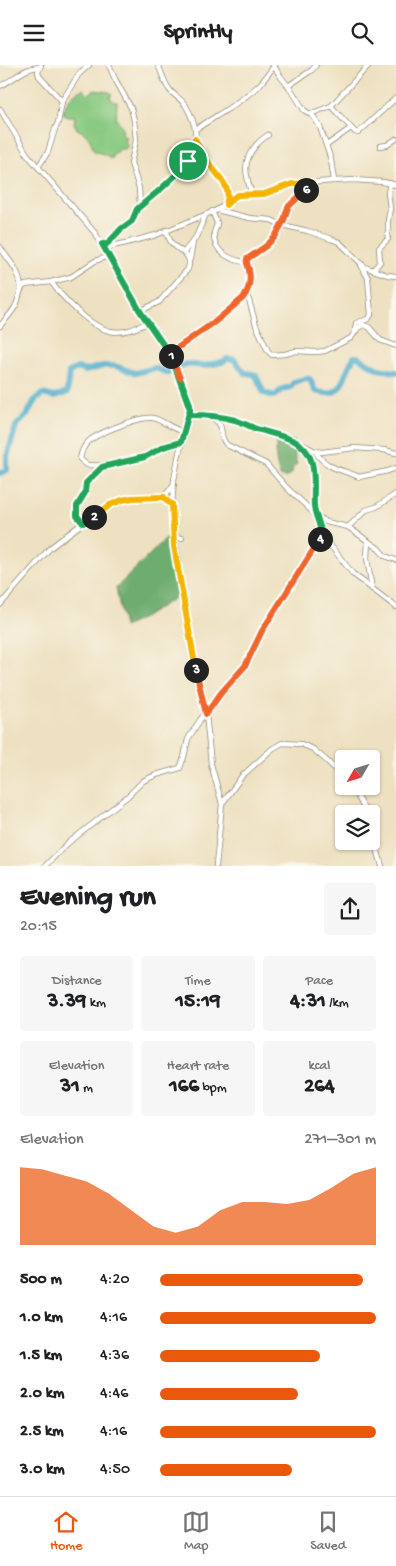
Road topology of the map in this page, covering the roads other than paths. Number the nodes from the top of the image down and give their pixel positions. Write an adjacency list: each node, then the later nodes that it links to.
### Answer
1 (89, 65): 8 (street)
2 (109, 65): 30 (street)
3 (158, 65): 17 (street)
4 (274, 65): 10 (street); 17 (street)
5 (316, 65): 10 (street)
6 (369, 65): 13 (street)
7 (40, 66): 9 (street); 12 (street)
8 (84, 67): 12 (street)
9 (0, 86)
10 (288, 86): 15 (street)
11 (396, 98): 16 (street)
12 (62, 101): 23 (street)
13 (331, 106): 15 (street); 16 (street)
14 (1, 112): 23 (street)
15 (309, 115): 21 (street)
16 (351, 128): 21 (street)
17 (196, 129): 19 (street)
18 (268, 135): 28 (street)
19 (195, 139): 29 (street); 30 (street)
20 (396, 139): 22 (street)
21 (327, 145): 24 (street)
22 (380, 147)
23 (38, 167): 36 (street)
24 (334, 181): 25 (street); 26 (street)
25 (312, 183): 28 (street); 33 (street)
26 (390, 183): 27 (street); 44 (street)
27 (396, 185)
28 (252, 195): 29 (street)
29 (226, 205): 31 (street)
30 (140, 207): 36 (street)
31 (214, 210): 32 (street); 33 (street); 42 (street)
32 (206, 213): 34 (street); 35 (street)
33 (282, 225): 42 (street); 43 (street)
34 (166, 230): 38 (street); 39 (street)
35 (193, 242): 39 (street); 41 (street)
36 (102, 244): 38 (street)
37 (0, 247): 47 (street)
38 (106, 250): 40 (street)
39 (184, 252): 41 (street)
40 (109, 256): 46 (street); 49 (street)
41 (190, 260): 49 (street)
42 (246, 262): 48 (street)
43 (361, 263): 44 (street); 52 (street)
44 (373, 270): 45 (street)
45 (396, 276)
46 (51, 282): 47 (street); 50 (street)
47 (21, 288): 51 (street)
48 (246, 294): 52 (street); 54 (street)
49 (140, 311): 50 (street)
50 (148, 323): 54 (street)
51 (0, 326)
52 (355, 332): 53 (street)
53 (396, 346)
54 (170, 353): 55 (street)
55 (190, 415): 56 (street); 57 (street)
56 (211, 416): 59 (street); 70 (street)
57 (185, 432): 58 (street); 64 (street)
58 (181, 442): 64 (street); 66 (street)
59 (299, 443): 61 (street); 70 (street)
60 (396, 448): 62 (street)
61 (315, 451): 62 (street); 65 (street)
62 (388, 451): 63 (street)
63 (396, 453)
64 (102, 467): 71 (street)
65 (396, 468)
66 (174, 484): 68 (street); 69 (street)
67 (396, 494): 72 (street)
68 (164, 497): 69 (street); 71 (street)
69 (172, 504): 74 (street)
70 (314, 513): 72 (street); 73 (street)
71 (83, 523): 79 (street)
72 (348, 527): 76 (street)
73 (322, 532): 78 (street); 81 (street)
74 (174, 537): 75 (street); 81 (street)
75 (182, 538)
76 (368, 541): 77 (street); 78 (street)
77 (396, 560)
78 (372, 589): 80 (street)
79 (0, 605)
80 (396, 607)
81 (206, 714): 83 (street); 85 (street)
82 (335, 769): 83 (street)
83 (222, 804): 86 (street)
84 (377, 850): 87 (street)
85 (45, 866)
86 (216, 866)
87 (382, 866)

